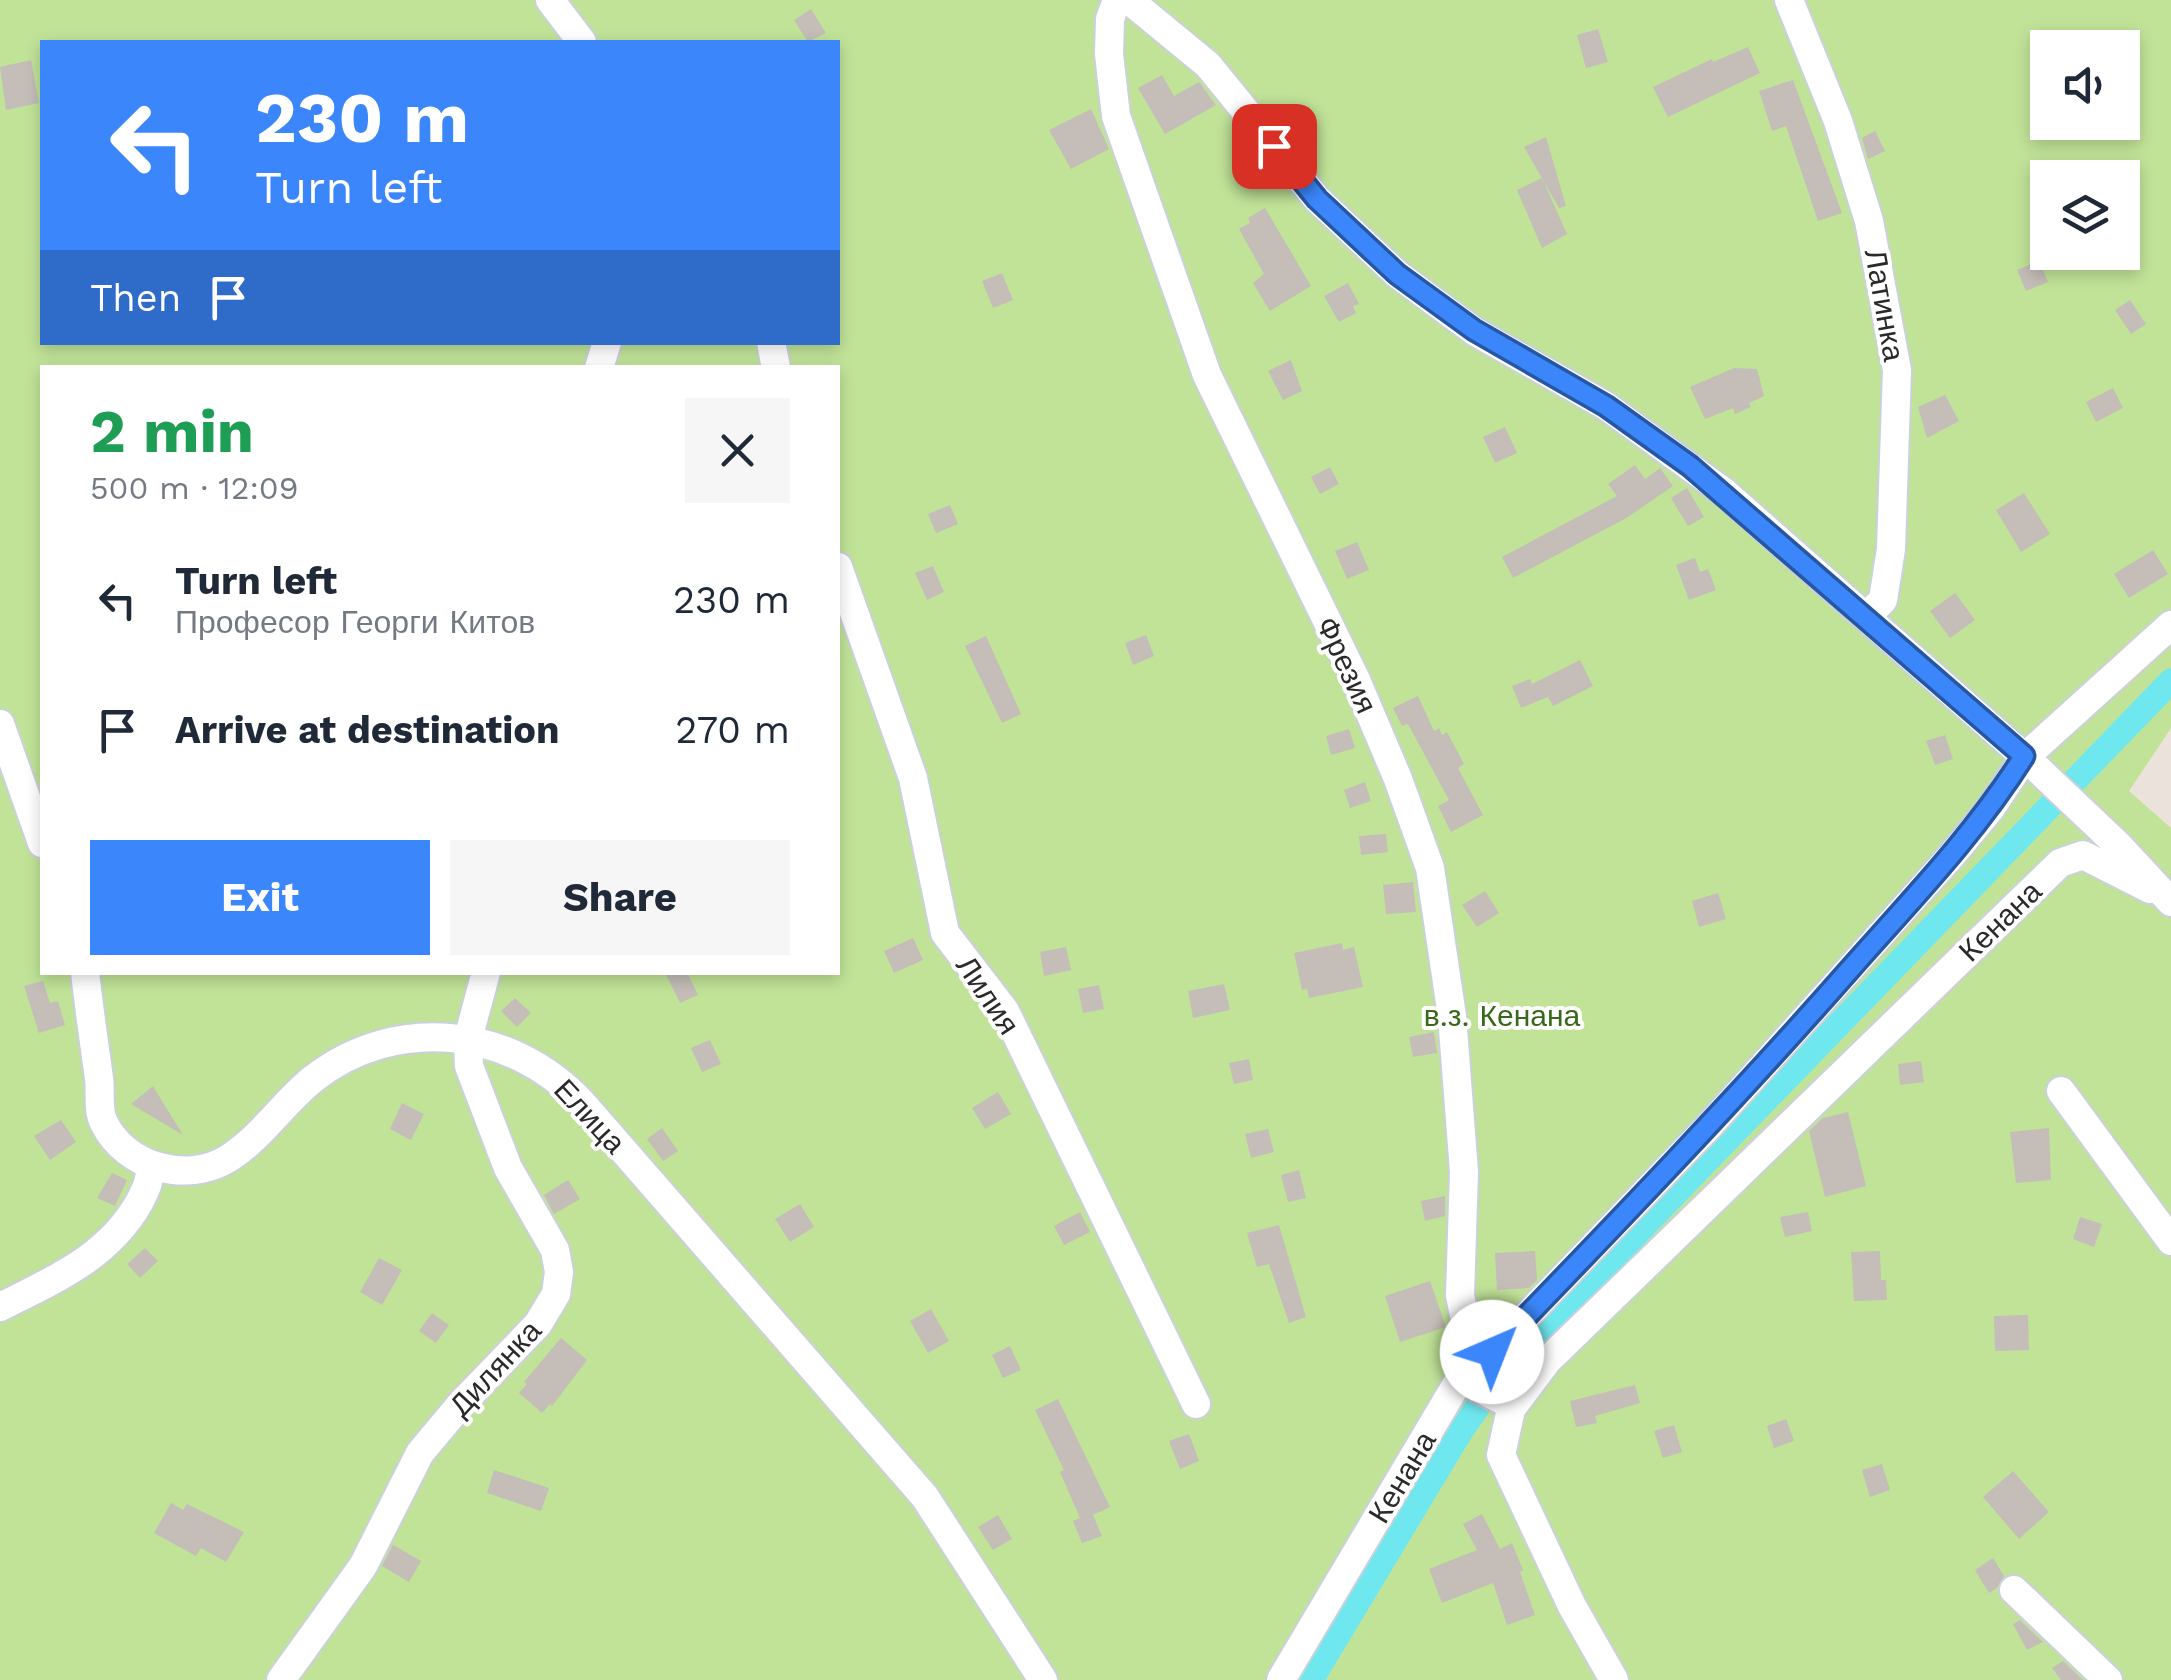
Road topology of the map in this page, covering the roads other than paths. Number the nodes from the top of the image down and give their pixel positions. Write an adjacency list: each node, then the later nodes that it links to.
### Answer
1 (550, 0): 5 (street)
2 (1118, 0): 20 (street, Фрезия)
3 (1129, 0): 7 (street)
4 (1790, 0): 7 (street, Латинка)
5 (580, 40)
6 (840, 573): 22 (street, Лилия)
7 (1866, 617): 10 (street)
8 (2171, 625): 10 (street, Кенана)
9 (0, 724): 11 (street)
10 (2025, 757): 12 (street); 20 (street, Кенана)
11 (40, 837)
12 (2168, 899): 23 (street, Кенана)
13 (85, 975): 17 (street)
14 (485, 975): 15 (street, Дилянка)
15 (468, 1040): 17 (street, Елица); 25 (street, Дилянка); 26 (street, Елица)
16 (2061, 1091): 18 (street)
17 (150, 1165): 19 (street)
18 (2171, 1241)
19 (0, 1307)
20 (1492, 1352): 21 (street, Кенана)
21 (1458, 1382): 23 (street); 27 (street, Кенана)
22 (1196, 1404)
23 (1510, 1409): 28 (street, Кенана)
24 (2014, 1590): 29 (street)
25 (282, 1680)
26 (1043, 1680)
27 (1282, 1680)
28 (1614, 1680)
29 (2108, 1680)

